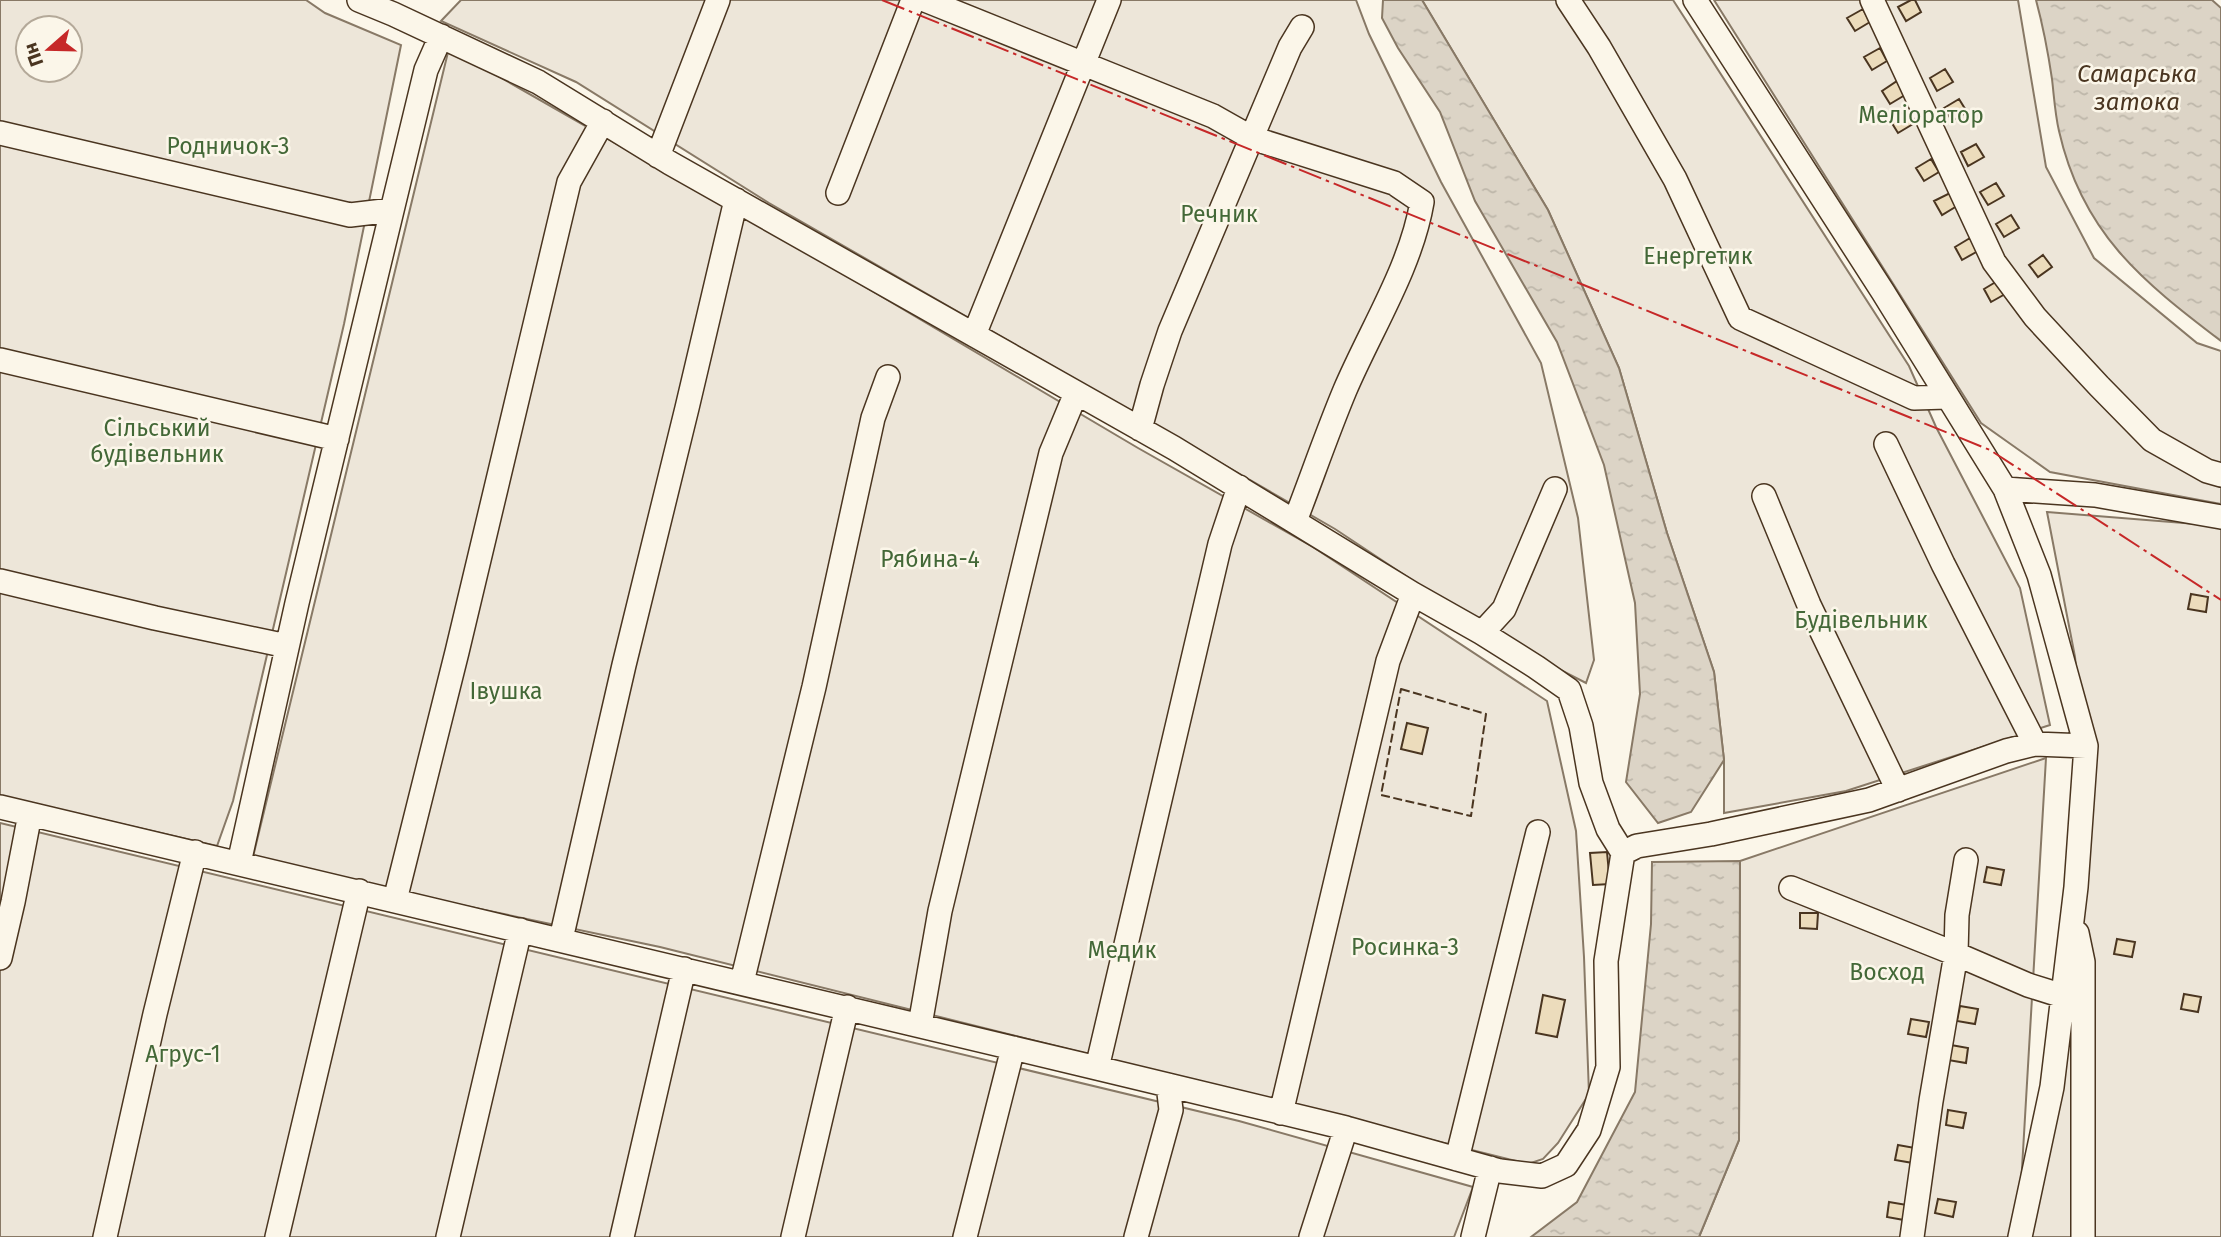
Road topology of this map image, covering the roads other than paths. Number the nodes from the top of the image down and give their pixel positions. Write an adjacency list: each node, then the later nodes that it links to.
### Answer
1 (359, 0): 10 (street)
2 (718, 0): 15 (street)
3 (913, 0): 16 (street)
4 (925, 0): 11 (street)
5 (1109, 0): 11 (street)
6 (1568, 0): 23 (street)
7 (1695, 0): 23 (street)
8 (1872, 0): 27 (street)
9 (1302, 27): 14 (street)
10 (442, 36): 12 (street); 18 (street)
11 (1084, 64): 14 (street); 19 (street)
12 (603, 121): 15 (street); 51 (street)
13 (0, 133): 18 (street)
14 (1252, 138): 24 (street); 33 (street)
15 (658, 156): 17 (street)
16 (838, 193)
17 (736, 200): 19 (street); 53 (street)
18 (392, 210): 25 (street)
19 (974, 335): 22 (street)
20 (0, 360): 25 (street)
21 (888, 377): 57 (street)
22 (1076, 393): 24 (street); 60 (street)
23 (1947, 397): 30 (street)
24 (1140, 429): 28 (street)
25 (337, 439): 37 (street)
26 (1886, 444): 38 (street)
27 (2221, 475)
28 (1240, 487): 33 (street); 62 (street)
29 (1555, 489): 36 (street)
30 (2005, 489): 32 (street); 39 (street)
31 (1764, 496): 40 (street)
32 (2221, 517)
33 (1295, 521): 35 (street)
34 (0, 581): 37 (street)
35 (1413, 594): 36 (street); 64 (street)
36 (1482, 633): 45 (street)
37 (287, 646): 47 (street)
38 (2035, 744): 39 (street); 40 (street)
39 (2086, 746): 48 (street)
40 (1898, 790): 45 (street)
41 (0, 807): 42 (street)
42 (30, 814): 44 (street); 55 (street)
43 (1538, 832): 66 (street)
44 (195, 852): 47 (street); 68 (street)
45 (1623, 853): 67 (street)
46 (1966, 860): 54 (street)
47 (239, 863): 50 (street)
48 (2076, 887): 58 (street); 79 (street)
49 (1791, 888): 54 (street)
50 (359, 891): 51 (street); 69 (street)
51 (395, 900): 52 (street)
52 (520, 930): 53 (street); 70 (street)
53 (561, 939): 56 (street)
54 (1956, 954): 58 (street); 77 (street)
55 (0, 958)
56 (684, 969): 57 (street); 71 (street)
57 (742, 982): 59 (street)
58 (2063, 996): 78 (street)
59 (847, 1007): 60 (street); 72 (street)
60 (920, 1025): 61 (street)
61 (1013, 1048): 62 (street); 73 (street)
62 (1097, 1068): 63 (street)
63 (1168, 1085): 64 (street); 74 (street)
64 (1281, 1113): 65 (street)
65 (1346, 1128): 66 (street); 75 (street)
66 (1457, 1159): 67 (street)
67 (1490, 1168): 76 (street)
68 (105, 1237)
69 (277, 1237)
70 (448, 1237)
71 (622, 1237)
72 (793, 1237)
73 (965, 1237)
74 (1136, 1237)
75 (1311, 1237)
76 (1473, 1237)
77 (1912, 1237)
78 (2020, 1237)
79 (2082, 1237)

